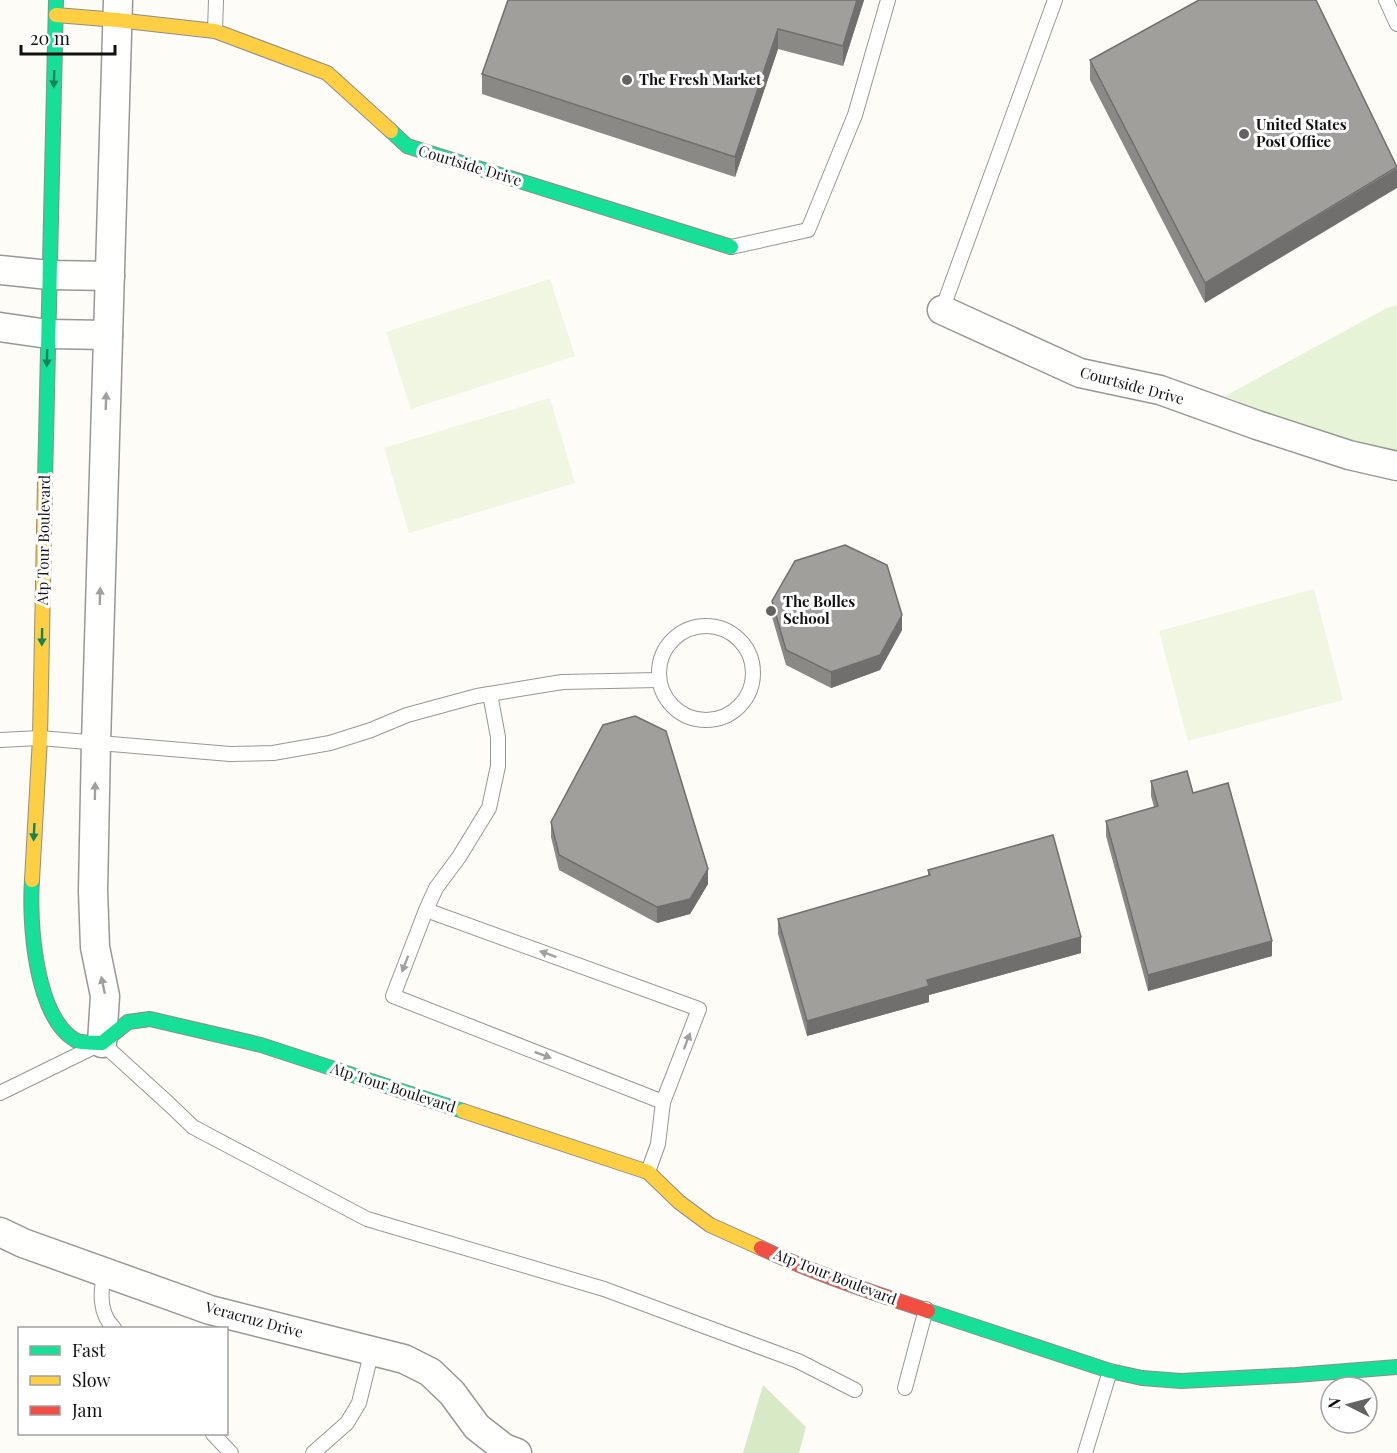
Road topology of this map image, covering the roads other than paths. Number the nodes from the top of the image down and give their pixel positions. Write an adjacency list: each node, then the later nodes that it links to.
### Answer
1 (56, 0): 7 (street, Atp Tour Boulevard)
2 (216, 0): 9 (lane)
3 (888, 0): 10 (lane)
4 (1055, 0): 14 (lane)
5 (1390, 4): 8 (lane)
6 (117, 10): 7 (street, Courtside Drive); 9 (street, Courtside Drive); 13 (street)
7 (56, 15): 12 (street, Atp Tour Boulevard, one-way to 12)
8 (1397, 24)
9 (215, 31): 10 (street, Courtside Drive)
10 (731, 247)
11 (0, 270): 12 (street)
12 (49, 275): 13 (street); 16 (street, Atp Tour Boulevard)
13 (110, 276): 17 (street)
14 (942, 310): 18 (street, Courtside Drive)
15 (0, 327): 16 (street)
16 (48, 334): 17 (street); 21 (street, Atp Tour Boulevard, one-way to 21)
17 (108, 335): 23 (street, one-way to 17)
18 (1397, 466)
19 (658, 680): 19 (lane); 20 (lane)
20 (490, 694): 23 (lane); 24 (lane)
21 (40, 738): 22 (lane); 23 (lane); 25 (street, Atp Tour Boulevard, one-way to 25)
22 (0, 740)
23 (96, 743): 25 (street, one-way to 23)
24 (426, 910): 27 (lane, one-way to 27); 27 (lane, one-way to 24)
25 (102, 1043): 26 (lane); 28 (street, Atp Tour Boulevard); 37 (lane)
26 (0, 1093)
27 (663, 1102): 28 (lane)
28 (648, 1172): 31 (street, Atp Tour Boulevard)
29 (0, 1232): 30 (street, Veracruz Drive)
30 (105, 1272): 32 (lane); 33 (street, Veracruz Drive)
31 (926, 1309): 35 (street, Atp Tour Boulevard); 36 (lane)
32 (112, 1327)
33 (372, 1350): 40 (lane); 41 (street, Veracruz Drive)
34 (1397, 1367): 35 (street, Atp Tour Boulevard)
35 (1110, 1371): 42 (lane)
36 (905, 1388)
37 (855, 1390)
38 (214, 1435): 39 (lane)
39 (231, 1453)
40 (313, 1453)
41 (517, 1453)
42 (1085, 1453)

